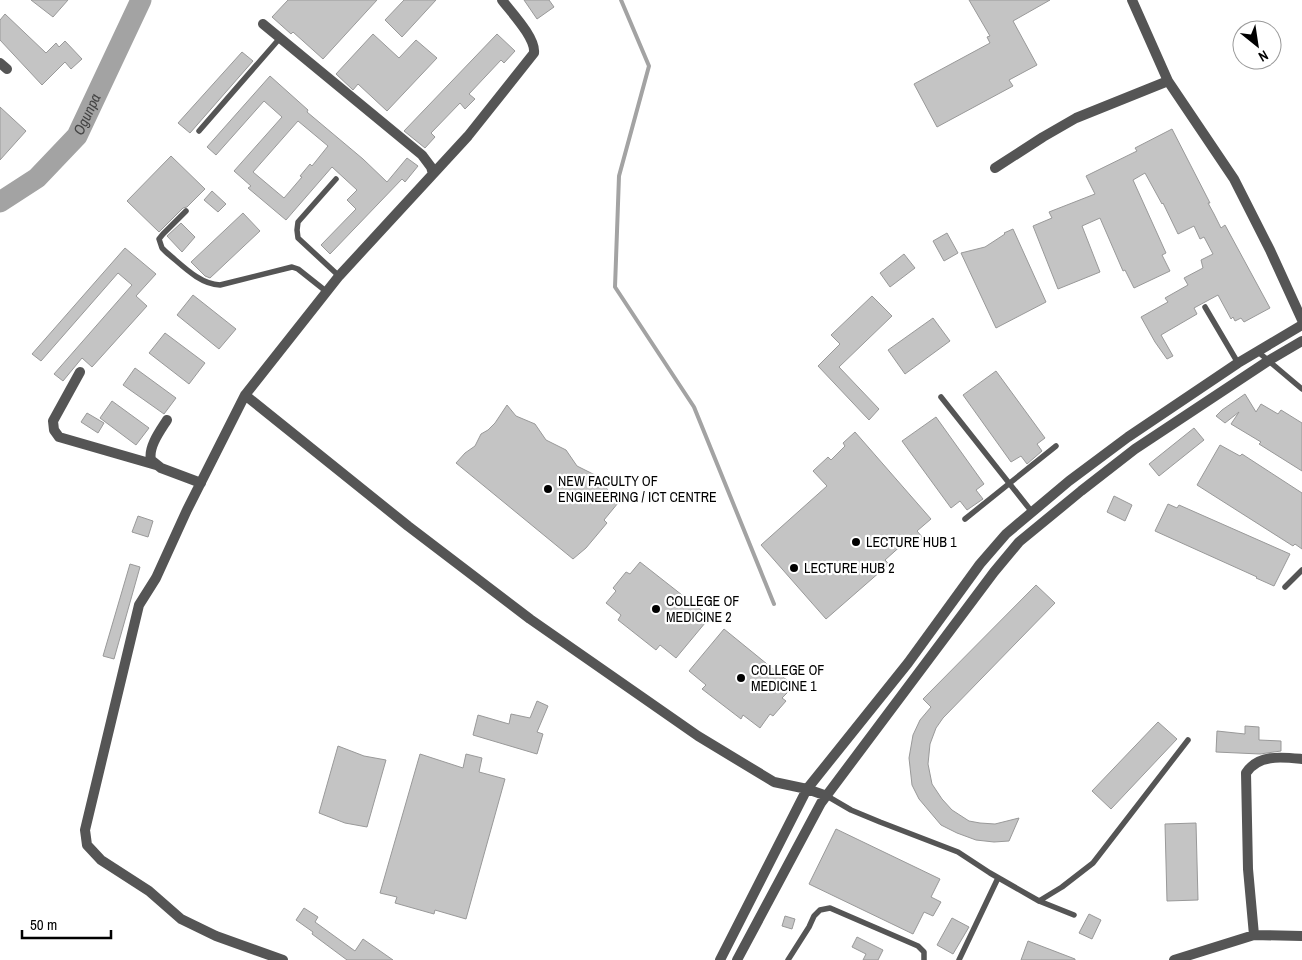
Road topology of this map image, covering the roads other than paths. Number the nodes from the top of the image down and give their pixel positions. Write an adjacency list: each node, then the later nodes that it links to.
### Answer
1 (502, 0): 8 (street)
2 (1132, 0): 5 (street)
3 (263, 24): 4 (street)
4 (280, 38): 6 (lane); 8 (street)
5 (1168, 81): 7 (street); 14 (street)
6 (199, 131)
7 (994, 168)
8 (433, 174): 11 (street)
9 (336, 179): 11 (lane)
10 (186, 210): 12 (lane)
11 (339, 276): 12 (street)
12 (326, 292): 22 (street)
13 (1205, 307): 19 (lane)
14 (1302, 320)
15 (1302, 325): 17 (street)
16 (1302, 341): 18 (street)
17 (1257, 351): 18 (lane); 19 (street)
18 (1268, 361): 21 (lane); 30 (street)
19 (1238, 363): 29 (street)
20 (80, 372): 26 (street)
21 (1302, 389)
22 (245, 395): 27 (street); 37 (street)
23 (941, 397): 28 (lane)
24 (167, 420): 26 (street)
25 (1056, 446): 28 (lane)
26 (156, 465): 27 (street)
27 (201, 482): 44 (street)
28 (1009, 483): 31 (lane); 32 (lane)
29 (1054, 493): 30 (street); 31 (street)
30 (1064, 505): 38 (street)
31 (1032, 512): 37 (street)
32 (965, 519)
33 (1302, 570): 34 (lane)
34 (1285, 588)
35 (1188, 740): 40 (lane)
36 (1302, 759): 42 (street)
37 (807, 789): 38 (street); 45 (street)
38 (827, 796): 39 (lane); 46 (street)
39 (998, 878): 40 (lane); 49 (lane)
40 (1038, 900): 41 (lane)
41 (1074, 914)
42 (1254, 935): 43 (street); 50 (street)
43 (1302, 936)
44 (283, 960)
45 (720, 960)
46 (737, 960)
47 (788, 960): 48 (lane)
48 (924, 960)
49 (959, 960)
50 (1174, 960)

